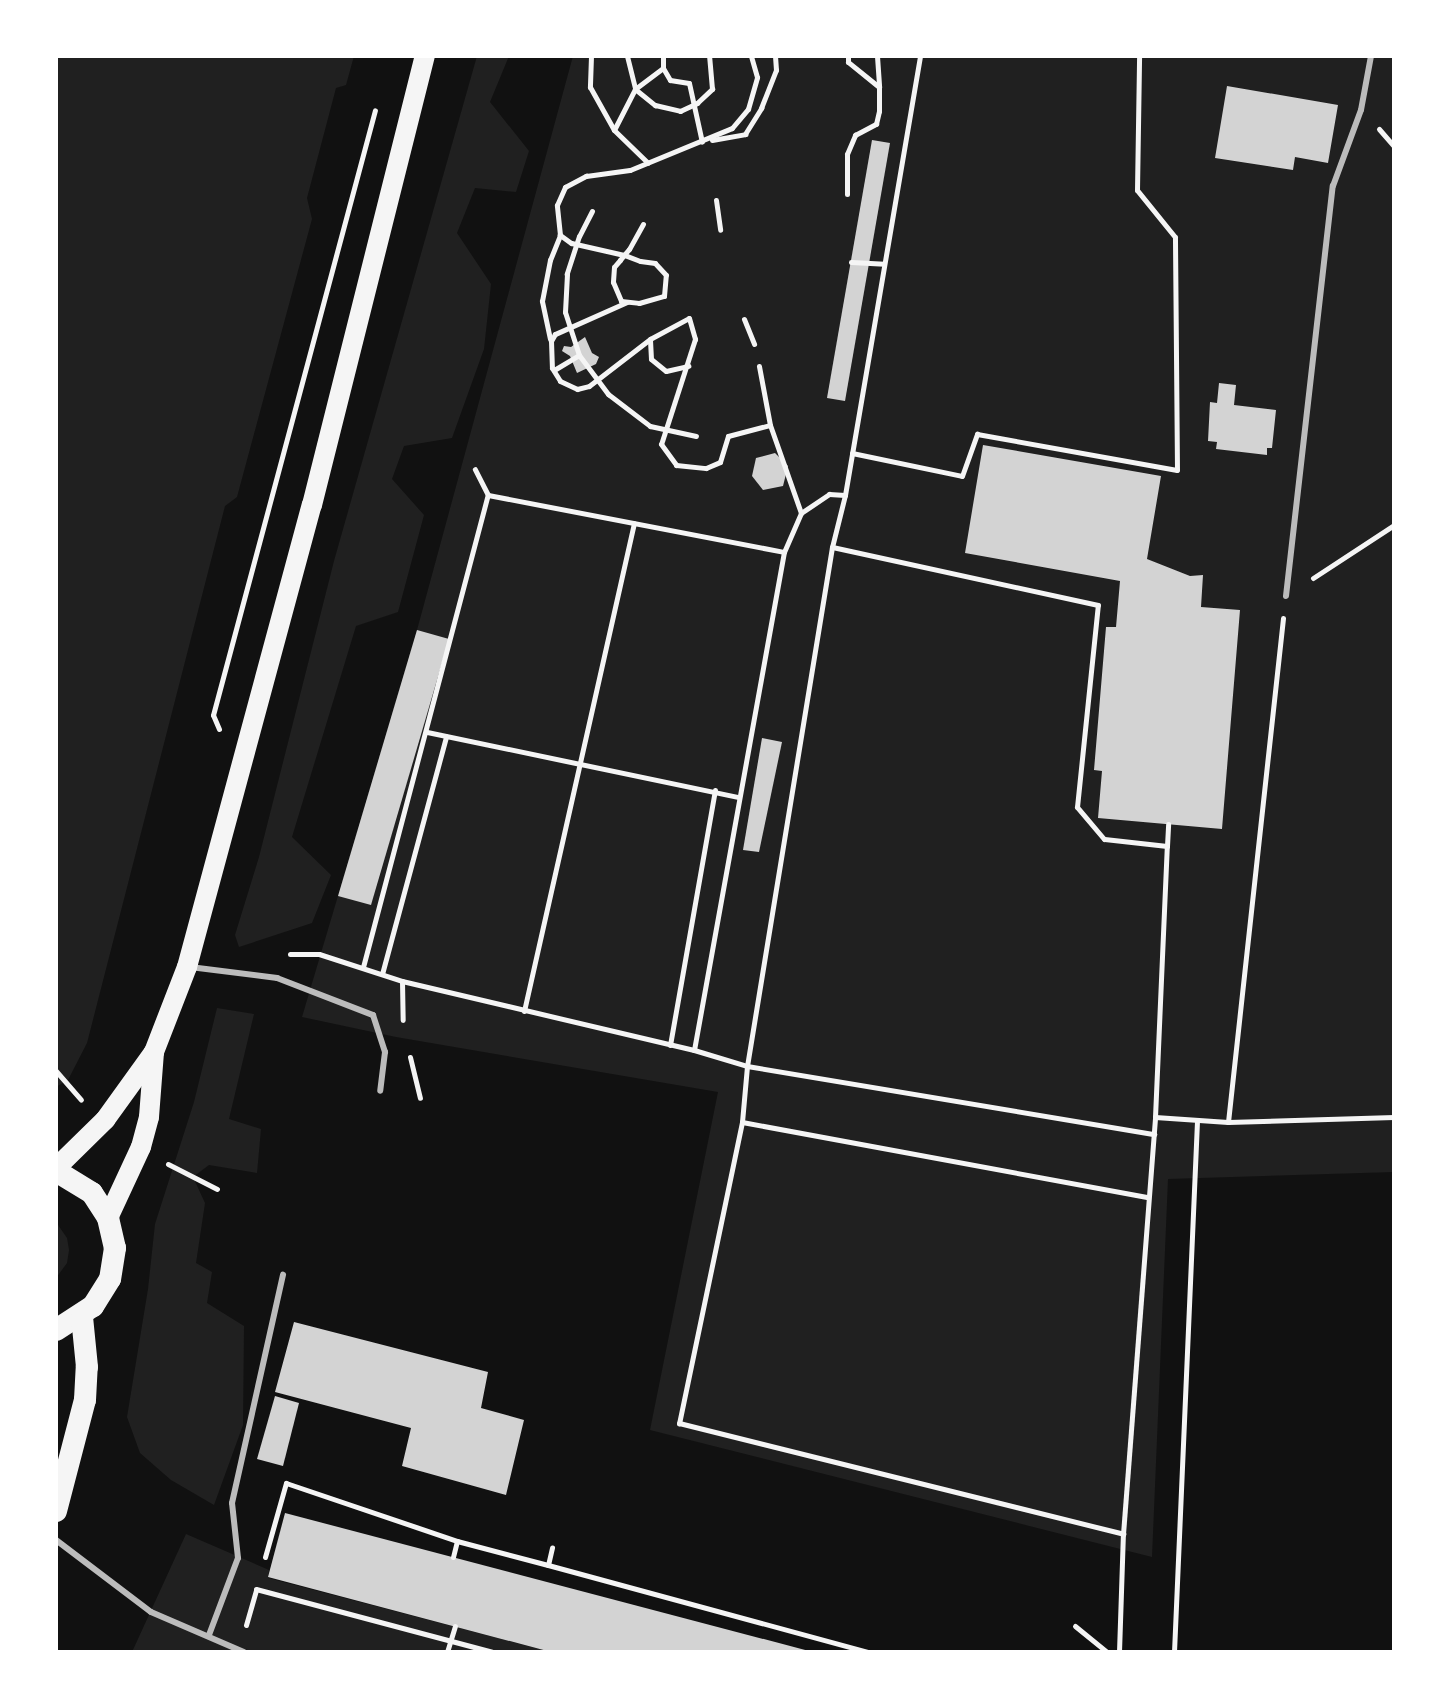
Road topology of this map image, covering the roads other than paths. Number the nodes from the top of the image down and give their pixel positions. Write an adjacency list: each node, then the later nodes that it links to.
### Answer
1 (425, 56): 4 (main road)
2 (1371, 56): 3 (lane)
3 (1286, 596)
4 (187, 967): 5 (main road); 6 (lane)
5 (154, 1052): 7 (main road); 8 (main road)
6 (380, 1091)
7 (56, 1169): 8 (highway)
8 (108, 1218): 10 (highway)
9 (283, 1275): 14 (lane)
10 (82, 1317): 11 (highway); 12 (highway)
11 (56, 1330)
12 (56, 1511)
13 (56, 1540): 14 (lane)
14 (209, 1635): 15 (lane)
15 (241, 1651)

